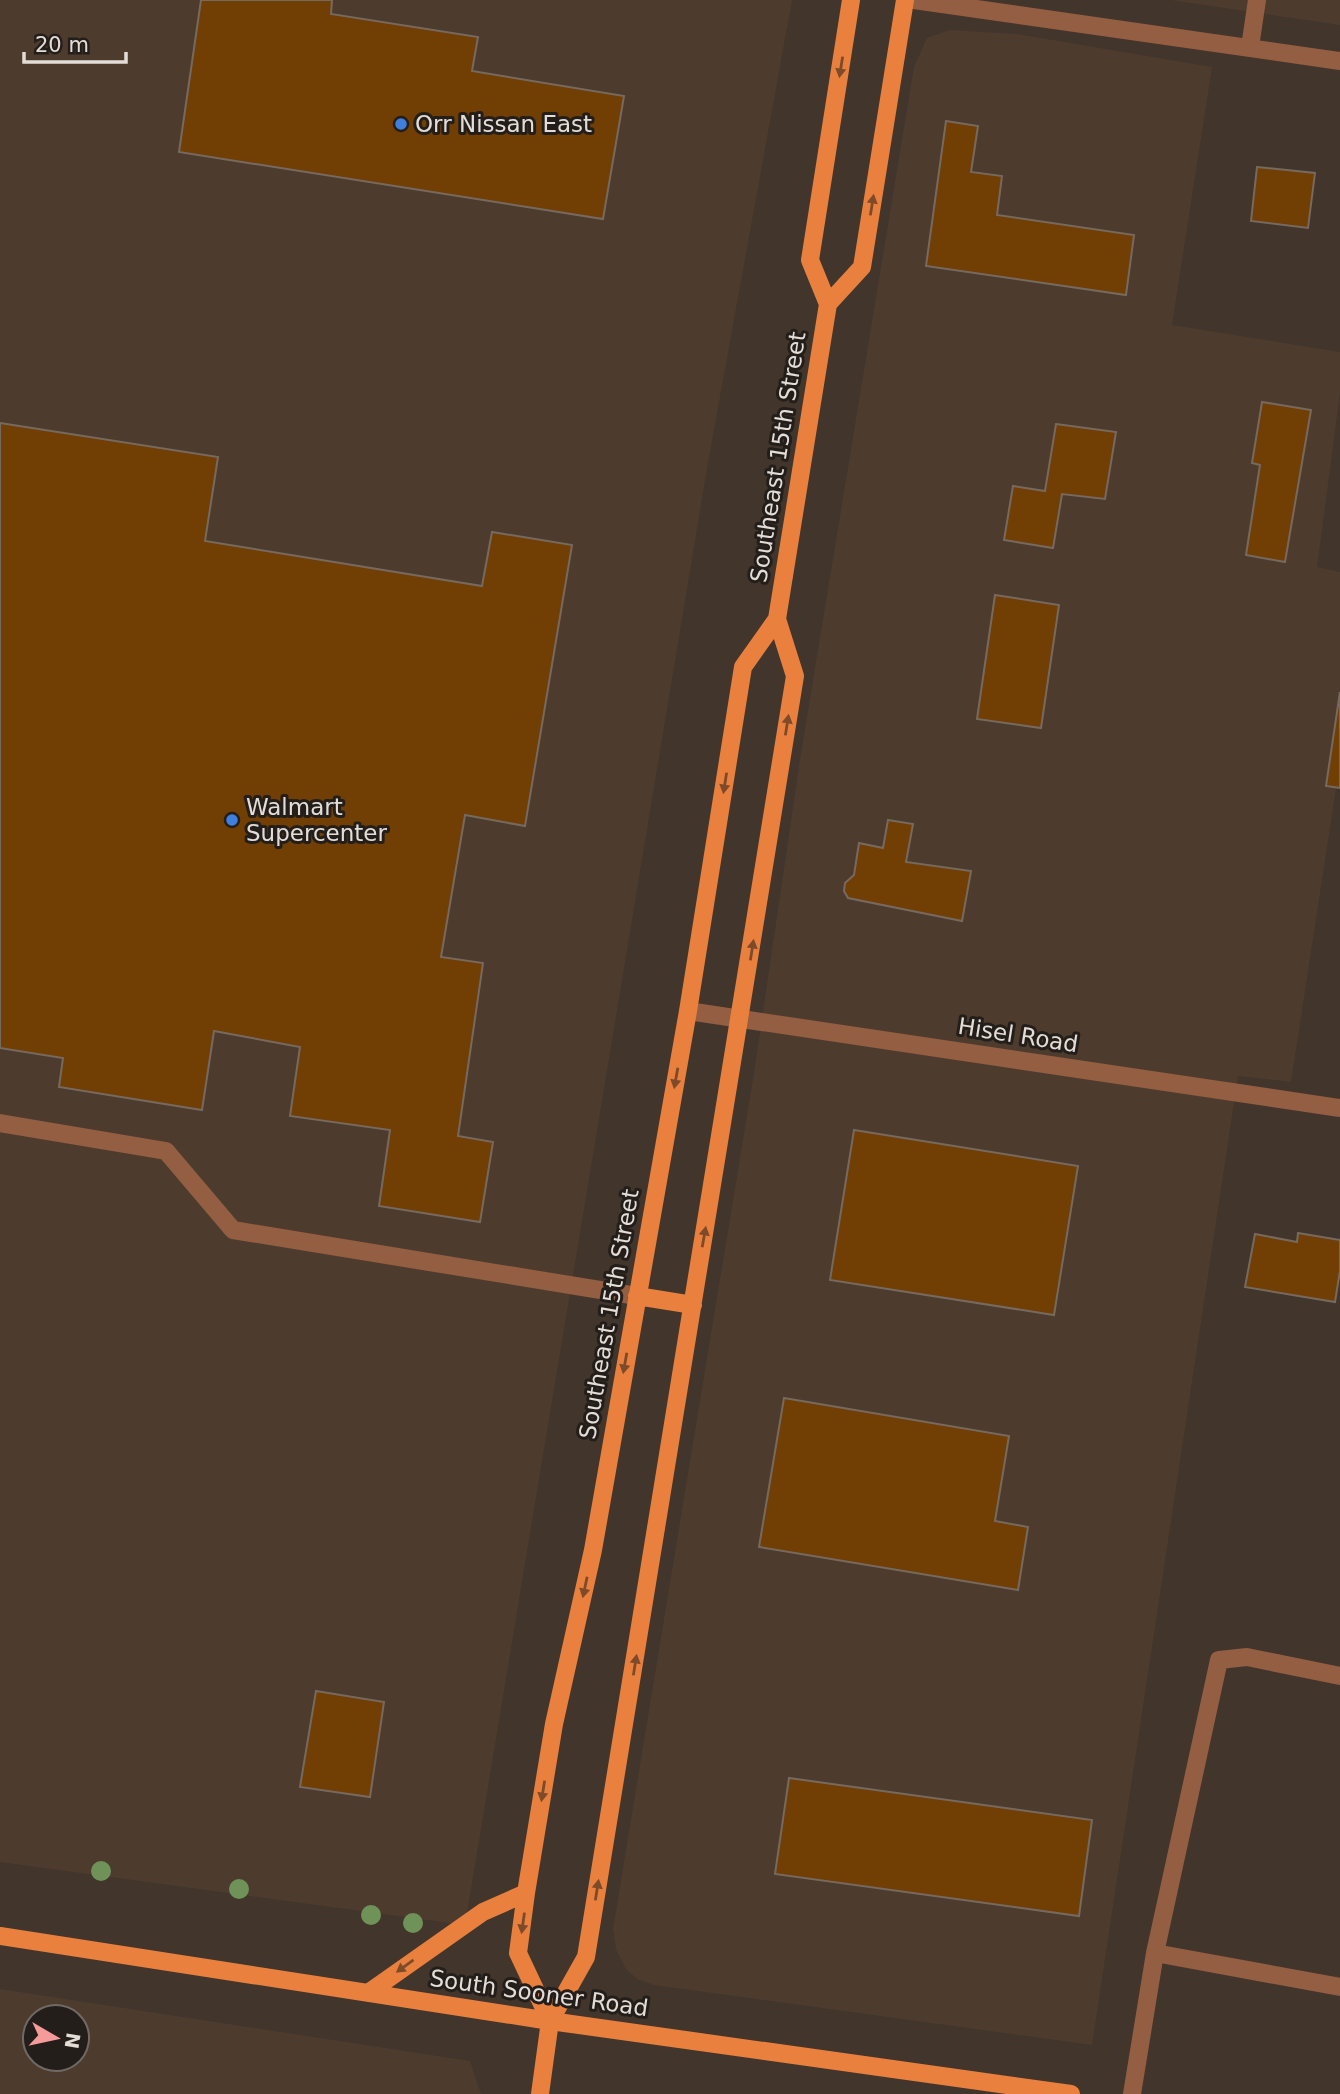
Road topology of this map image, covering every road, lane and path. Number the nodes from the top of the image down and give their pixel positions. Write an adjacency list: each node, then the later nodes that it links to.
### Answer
1 (851, 0): 7 (main road, one-way to 7)
2 (905, 0): 7 (main road, one-way to 2)
3 (914, 0): 5 (street)
4 (1256, 0): 5 (street)
5 (1250, 47): 6 (street)
6 (1340, 61)
7 (828, 303): 8 (main road, Southeast 15th Street)
8 (777, 619): 9 (main road, Southeast 15th Street, one-way to 9); 10 (main road, Southeast 15th Street, one-way to 8)
9 (688, 1011): 10 (street, Hisel Road); 13 (main road, Southeast 15th Street, one-way to 13)
10 (741, 1017): 11 (street, Hisel Road); 14 (main road, Southeast 15th Street, one-way to 10)
11 (1340, 1108)
12 (0, 1123): 13 (street)
13 (637, 1296): 14 (main road); 16 (main road, Southeast 15th Street, one-way to 16)
14 (693, 1305): 21 (main road, Southeast 15th Street, one-way to 14)
15 (1340, 1676): 18 (street)
16 (526, 1893): 20 (main road, one-way to 20); 21 (main road, Southeast 15th Street, one-way to 21)
17 (0, 1936): 20 (main road, South Sooner Road)
18 (1155, 1953): 19 (street); 25 (street)
19 (1340, 1987)
20 (368, 1993): 21 (main road, South Sooner Road)
21 (550, 2021): 22 (main road, South Sooner Road); 23 (main road, Southeast 15th Street)
22 (1009, 2090): 24 (main road, South Sooner Road)
23 (540, 2094)
24 (1071, 2094)
25 (1132, 2094)

